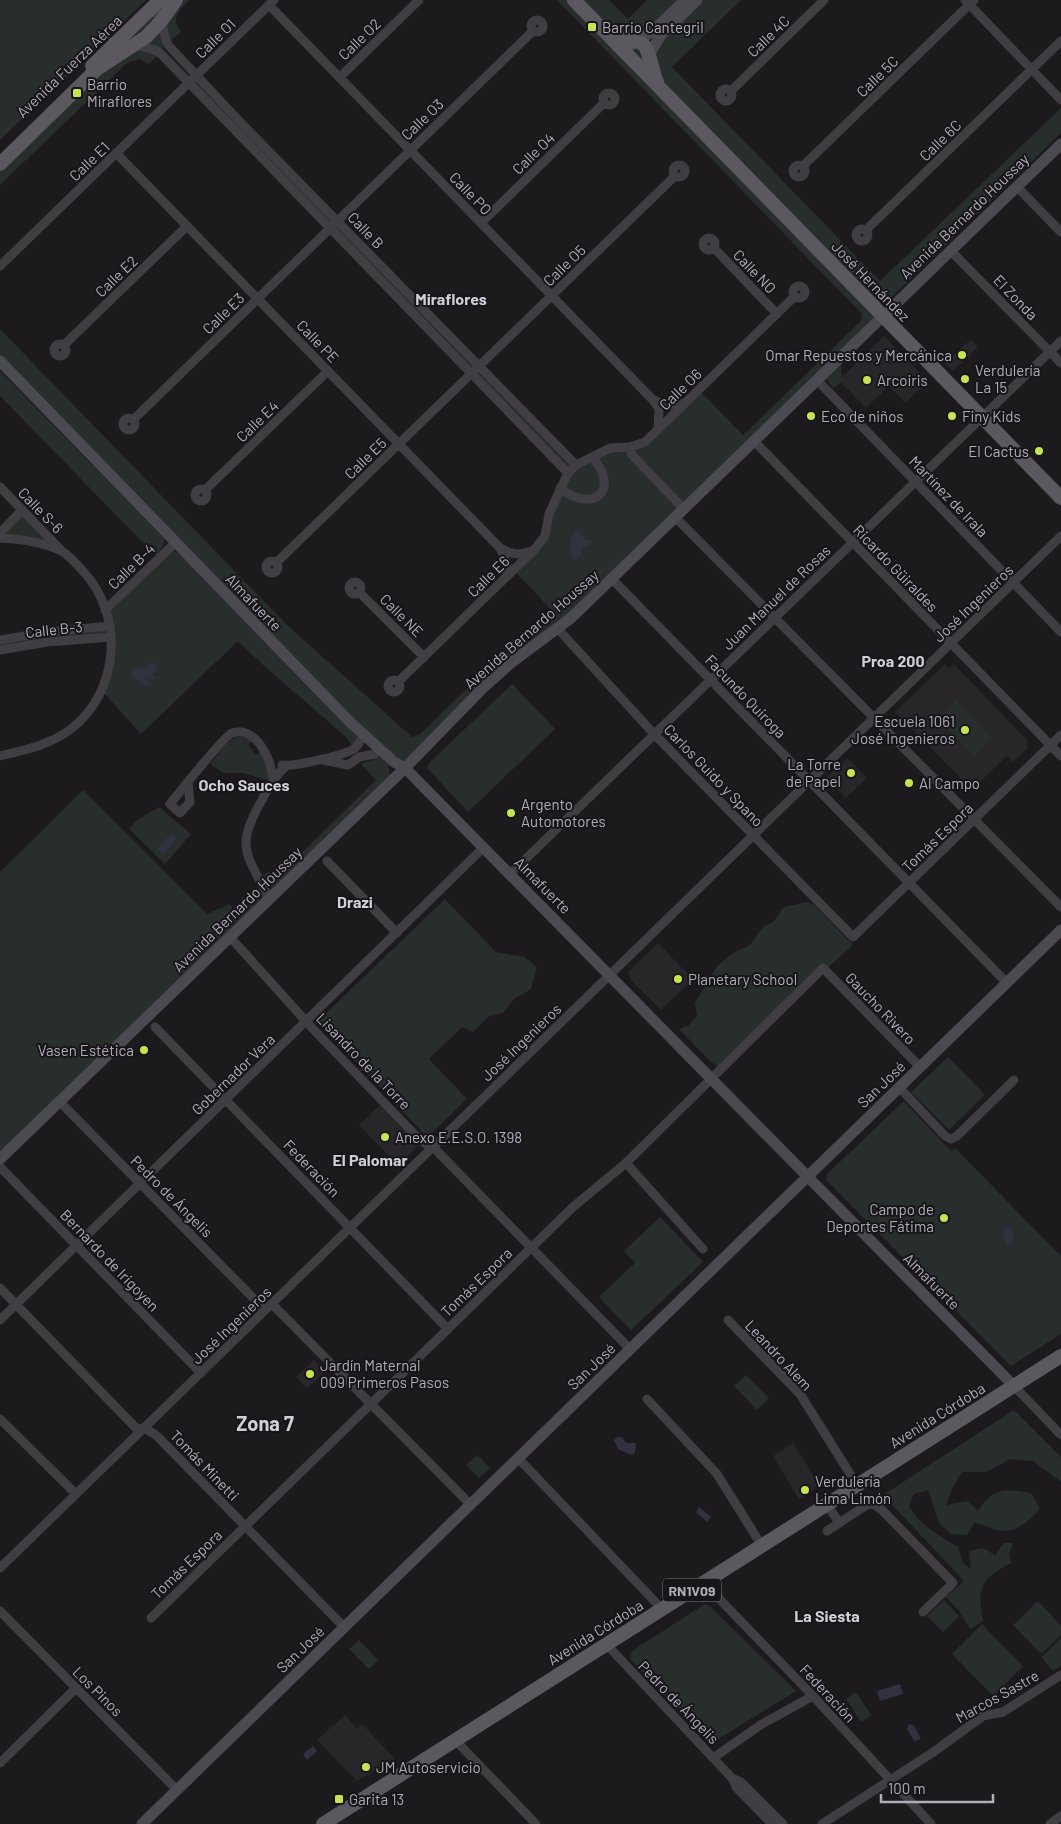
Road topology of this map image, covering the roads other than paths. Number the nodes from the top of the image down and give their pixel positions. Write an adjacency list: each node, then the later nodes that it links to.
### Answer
1 (160, 0): 10 (main road, Avenida Fuerza Aérea)
2 (176, 0): 11 (main road, Avenida Fuerza Aérea)
3 (419, 0): 22 (street, Calle O2)
4 (574, 0): 12 (main road, José Hernández)
5 (685, 0): 16 (street)
6 (697, 0): 18 (street)
7 (824, 0): 25 (street, Calle 4C)
8 (271, 2): 21 (street, Calle O1); 22 (street, Calle PO)
9 (969, 2): 20 (street); 33 (street, Calle 5C)
10 (148, 12): 11 (street); 13 (main road, Avenida Fuerza Aérea)
11 (162, 20): 17 (main road, Avenida Fuerza Aérea); 21 (street, Calle B)
12 (603, 30): 16 (main road, José Hernández); 19 (main road, José Hernández)
13 (128, 31): 17 (street); 31 (main road, Avenida Fuerza Aérea)
14 (533, 31): 29 (street, Calle O3)
15 (1061, 41): 20 (street, Calle 6C)
16 (634, 42): 18 (main road, José Hernández); 19 (street)
17 (136, 46): 23 (street, Calle B); 32 (main road, Avenida Fuerza Aérea)
18 (649, 56): 19 (street); 24 (main road, José Hernández)
19 (631, 60): 24 (main road, José Hernández)
20 (1032, 69): 26 (street); 40 (street, Calle 6C)
21 (197, 75): 23 (street, Calle E1); 36 (street, Calle B)
22 (340, 77): 29 (street, Calle PO)
23 (188, 83): 30 (street, Calle E1); 39 (street, Calle B)
24 (658, 85): 49 (main road, José Hernández)
25 (731, 91)
26 (1061, 100)
27 (604, 103): 37 (street, Calle O4)
28 (1061, 144): 35 (street, Avenida Bernardo Houssay)
29 (410, 150): 36 (street, Calle O3); 37 (street, Calle PO)
30 (116, 154): 38 (street, Calle PE); 44 (street, Calle E1)
31 (0, 155)
32 (0, 164)
33 (803, 166)
34 (675, 176): 45 (street, Calle O5)
35 (1017, 187): 41 (street); 43 (street, Avenida Bernardo Houssay)
36 (338, 220): 39 (street, Calle O3); 55 (street, Calle B)
37 (481, 223): 45 (street, Calle PO)
38 (187, 226): 47 (street, Calle PE); 51 (street, Calle E2)
39 (331, 227): 47 (street, Calle E3); 57 (street, Calle B)
40 (866, 230)
41 (1061, 232)
42 (714, 248): 48 (street, Calle NO)
43 (951, 251): 49 (street, Avenida Bernardo Houssay); 52 (street, El Zonda)
44 (0, 266)
45 (552, 295): 55 (street, Calle O5); 59 (street, Calle PO)
46 (794, 297): 48 (street, Calle O6)
47 (257, 299): 56 (street, Calle PE); 62 (street, Calle E3)
48 (777, 314): 60 (street, Calle O6)
49 (883, 316): 58 (street, Avenida Bernardo Houssay); 61 (main road, José Hernández)
50 (1061, 340): 52 (street, Juan Manuel de Rosas)
51 (64, 345)
52 (1050, 352): 54 (street, El Zonda); 61 (street, Juan Manuel de Rosas)
53 (0, 361): 82 (street, Almafuerte)
54 (1061, 364)
55 (479, 366): 57 (street, Calle O5); 68 (street, Calle B)
56 (328, 371): 65 (street, Calle PE); 73 (street, Calle E4)
57 (472, 373): 65 (street, Calle E5); 69 (street, Calle B)
58 (817, 380): 64 (street, Avenida Bernardo Houssay); 70 (street, Martínez de Irala)
59 (654, 400): 60 (street); 63 (street)
60 (686, 403): 63 (street, Calle O6)
61 (982, 417): 70 (street, Juan Manuel de Rosas); 74 (main road, José Hernández)
62 (134, 419)
63 (658, 429): 66 (street, Calle O6)
64 (754, 441): 75 (street, Avenida Bernardo Houssay); 81 (street, Ricardo Güiraldes)
65 (399, 444): 83 (street, Calle PE); 86 (street, Calle E5)
66 (630, 448): 67 (street, Calle O6); 75 (street)
67 (592, 457): 68 (street, Calle O6); 72 (street)
68 (576, 465): 69 (street, Calle O6)
69 (568, 472): 72 (street, Calle E6)
70 (916, 482): 81 (street, Juan Manuel de Rosas); 89 (street, Martínez de Irala)
71 (0, 487): 76 (street, Calle S-6)
72 (560, 488): 84 (street, Calle E6)
73 (206, 490)
74 (1061, 498)
75 (684, 509): 77 (street, Avenida Bernardo Houssay)
76 (22, 510): 78 (street); 85 (street, Calle S-6)
77 (675, 517): 88 (street, Avenida Bernardo Houssay); 92 (street)
78 (0, 533)
79 (1061, 536): 89 (street, José Ingenieros)
80 (0, 538): 85 (street)
81 (852, 542): 92 (street, Juan Manuel de Rosas); 98 (street, Ricardo Güiraldes)
82 (175, 543): 91 (street, Calle B-4); 104 (street, Almafuerte)
83 (500, 548): 84 (street); 87 (street, Calle PE)
84 (534, 550): 87 (street, Calle E6)
85 (63, 552): 91 (street, Calle S-6)
86 (276, 562)
87 (507, 576): 100 (street, Calle E6)
88 (612, 579): 94 (street, Avenida Bernardo Houssay); 101 (street, Facundo Quiroga)
89 (1013, 583): 95 (street, Martínez de Irala); 98 (street, José Ingenieros)
90 (360, 593): 100 (street, Calle NE)
91 (105, 610): 93 (street, Calle S-6)
92 (775, 618): 101 (street, Juan Manuel de Rosas); 103 (street)
93 (109, 623): 96 (street, Calle S-6); 97 (street, Calle B-3)
94 (558, 629): 105 (street, Carlos Guido y Spano); 117 (street, Avenida Bernardo Houssay)
95 (1061, 632)
96 (111, 637): 99 (street, Calle B-3); 111 (street, Calle S-6)
97 (0, 640)
98 (951, 643): 103 (street, José Ingenieros); 108 (street, Ricardo Güiraldes)
99 (0, 650)
100 (424, 657): 102 (street, Calle E6)
101 (710, 680): 105 (street, Juan Manuel de Rosas); 119 (street, Facundo Quiroga)
102 (399, 681)
103 (874, 718): 119 (street, José Ingenieros); 121 (street)
104 (363, 734): 109 (street); 110 (street, Almafuerte)
105 (654, 734): 122 (street, Carlos Guido y Spano); 125 (street, Juan Manuel de Rosas)
106 (1061, 735): 108 (street, Tomás Espora)
107 (1061, 743): 108 (street)
108 (1051, 746): 112 (street, Ricardo Güiraldes); 121 (street, Tomás Espora)
109 (357, 747): 113 (street); 115 (street)
110 (380, 749): 113 (street); 117 (street, Almafuerte)
111 (0, 756)
112 (1061, 756)
113 (359, 757): 115 (street)
114 (270, 760): 116 (street); 118 (street); 120 (street)
115 (323, 760): 116 (street)
116 (286, 766): 118 (street)
117 (405, 768): 123 (street, Almafuerte); 127 (street, Avenida Bernardo Houssay)
118 (273, 779): 127 (street)
119 (809, 781): 122 (street, José Ingenieros); 126 (street, Facundo Quiroga)
120 (188, 782)
121 (974, 819): 126 (street, Tomás Espora); 128 (street)
122 (754, 835): 132 (street, Carlos Guido y Spano); 134 (street, José Ingenieros)
123 (484, 847): 125 (street, Almafuerte); 130 (street, Gobernador Vera)
124 (327, 860): 130 (street)
125 (510, 874): 134 (street, Almafuerte)
126 (909, 883): 132 (street, Tomás Espora); 135 (street, Facundo Quiroga)
127 (269, 899): 131 (street, Avenida Bernardo Houssay)
128 (1061, 907)
129 (1061, 930): 135 (street, San José)
130 (397, 933): 136 (street, Gobernador Vera)
131 (230, 937): 136 (street, Lisandro de la Torre); 143 (street, Avenida Bernardo Houssay)
132 (853, 937)
133 (823, 968): 138 (street, Gaucho Rivero); 139 (street, Tomás Espora)
134 (610, 975): 139 (street, Almafuerte); 144 (street, José Ingenieros)
135 (1007, 983): 138 (street, San José)
136 (306, 1021): 142 (street, Gobernador Vera); 144 (street, Lisandro de la Torre)
137 (155, 1027): 142 (street, Federación)
138 (920, 1067): 141 (street, San José)
139 (712, 1078): 146 (street, Tomás Espora); 148 (street, Almafuerte)
140 (1014, 1080): 141 (street)
141 (899, 1088): 148 (street, San José)
142 (226, 1100): 149 (street, Gobernador Vera); 150 (street, Federación)
143 (60, 1102): 145 (street, Avenida Bernardo Houssay); 149 (street, Pedro de Ángelis)
144 (432, 1148): 150 (street, José Ingenieros); 152 (street, Lisandro de la Torre)
145 (0, 1159)
146 (626, 1162): 152 (street, Tomás Espora); 153 (street)
147 (0, 1167): 151 (street, Bernardo de Irigoyen)
148 (808, 1176): 160 (street, San José); 163 (street, Almafuerte)
149 (140, 1183): 151 (street, Gobernador Vera); 156 (street, Pedro de Ángelis)
150 (350, 1228): 156 (street, José Ingenieros); 159 (street, Federación)
151 (76, 1246): 155 (street, Gobernador Vera); 162 (street, Bernardo de Irigoyen)
152 (531, 1248): 159 (street, Tomás Espora); 160 (street, Lisandro de la Torre)
153 (703, 1250)
154 (0, 1288): 155 (street, Tomás Minetti)
155 (16, 1304): 157 (street, Gobernador Vera); 167 (street, Tomás Minetti)
156 (268, 1307): 162 (street, José Ingenieros); 165 (street, Pedro de Ángelis)
157 (0, 1320)
158 (728, 1320): 170 (street, Leandro Alem)
159 (448, 1329): 165 (street, Tomás Espora)
160 (630, 1349): 169 (street, San José)
161 (1061, 1356): 163 (main road, Avenida Córdoba / RN1V09)
162 (201, 1373): 167 (street, José Ingenieros)
163 (1014, 1386): 168 (street, Almafuerte); 170 (main road, Avenida Córdoba / RN1V09)
164 (647, 1400): 177 (street)
165 (371, 1404): 172 (street, Pedro de Ángelis); 175 (street, Tomás Espora)
166 (0, 1419): 171 (street)
167 (144, 1428): 171 (street, José Ingenieros); 175 (street, Tomás Minetti)
168 (1061, 1435)
169 (518, 1458): 172 (street, San José); 180 (street)
170 (857, 1486): 173 (main road, Avenida Córdoba / RN1V09)
171 (76, 1494): 178 (street, José Ingenieros)
172 (470, 1504): 184 (street, San José)
173 (827, 1504): 174 (street); 177 (main road, Avenida Córdoba / RN1V09)
174 (839, 1523): 176 (street); 182 (street)
175 (246, 1526): 183 (street, Tomás Espora); 184 (street, Tomás Minetti)
176 (828, 1531)
177 (762, 1546): 179 (main road, Avenida Córdoba / RN1V09)
178 (0, 1568)
179 (704, 1582): 180 (main road, Avenida Córdoba / RN1V09); 188 (street, Federación)
180 (662, 1609): 185 (main road, Avenida Córdoba / RN1V09)
181 (0, 1611): 187 (street, Los Pinos)
182 (923, 1612)
183 (150, 1618)
184 (344, 1627): 194 (street, San José)
185 (606, 1644): 189 (main road, Avenida Córdoba / RN1V09); 190 (street, Pedro de Ángelis)
186 (1061, 1675): 193 (street, Marcos Sastre)
187 (76, 1688): 191 (street); 194 (street, Los Pinos)
188 (813, 1696): 190 (street); 193 (street, Federación)
189 (455, 1740): 197 (main road, Avenida Córdoba / RN1V09); 198 (street)
190 (713, 1758): 192 (street, Pedro de Ángelis)
191 (0, 1763)
192 (732, 1778): 199 (street, Pedro de Ángelis); 200 (street, Pedro de Ángelis)
193 (889, 1780): 201 (street, Marcos Sastre); 202 (street, Federación)
194 (177, 1790): 196 (street, San José)
195 (1061, 1816): 203 (street)
196 (142, 1824)
197 (323, 1824)
198 (536, 1824)
199 (772, 1824)
200 (783, 1824)
201 (822, 1824)
202 (931, 1824)
203 (1050, 1824)

